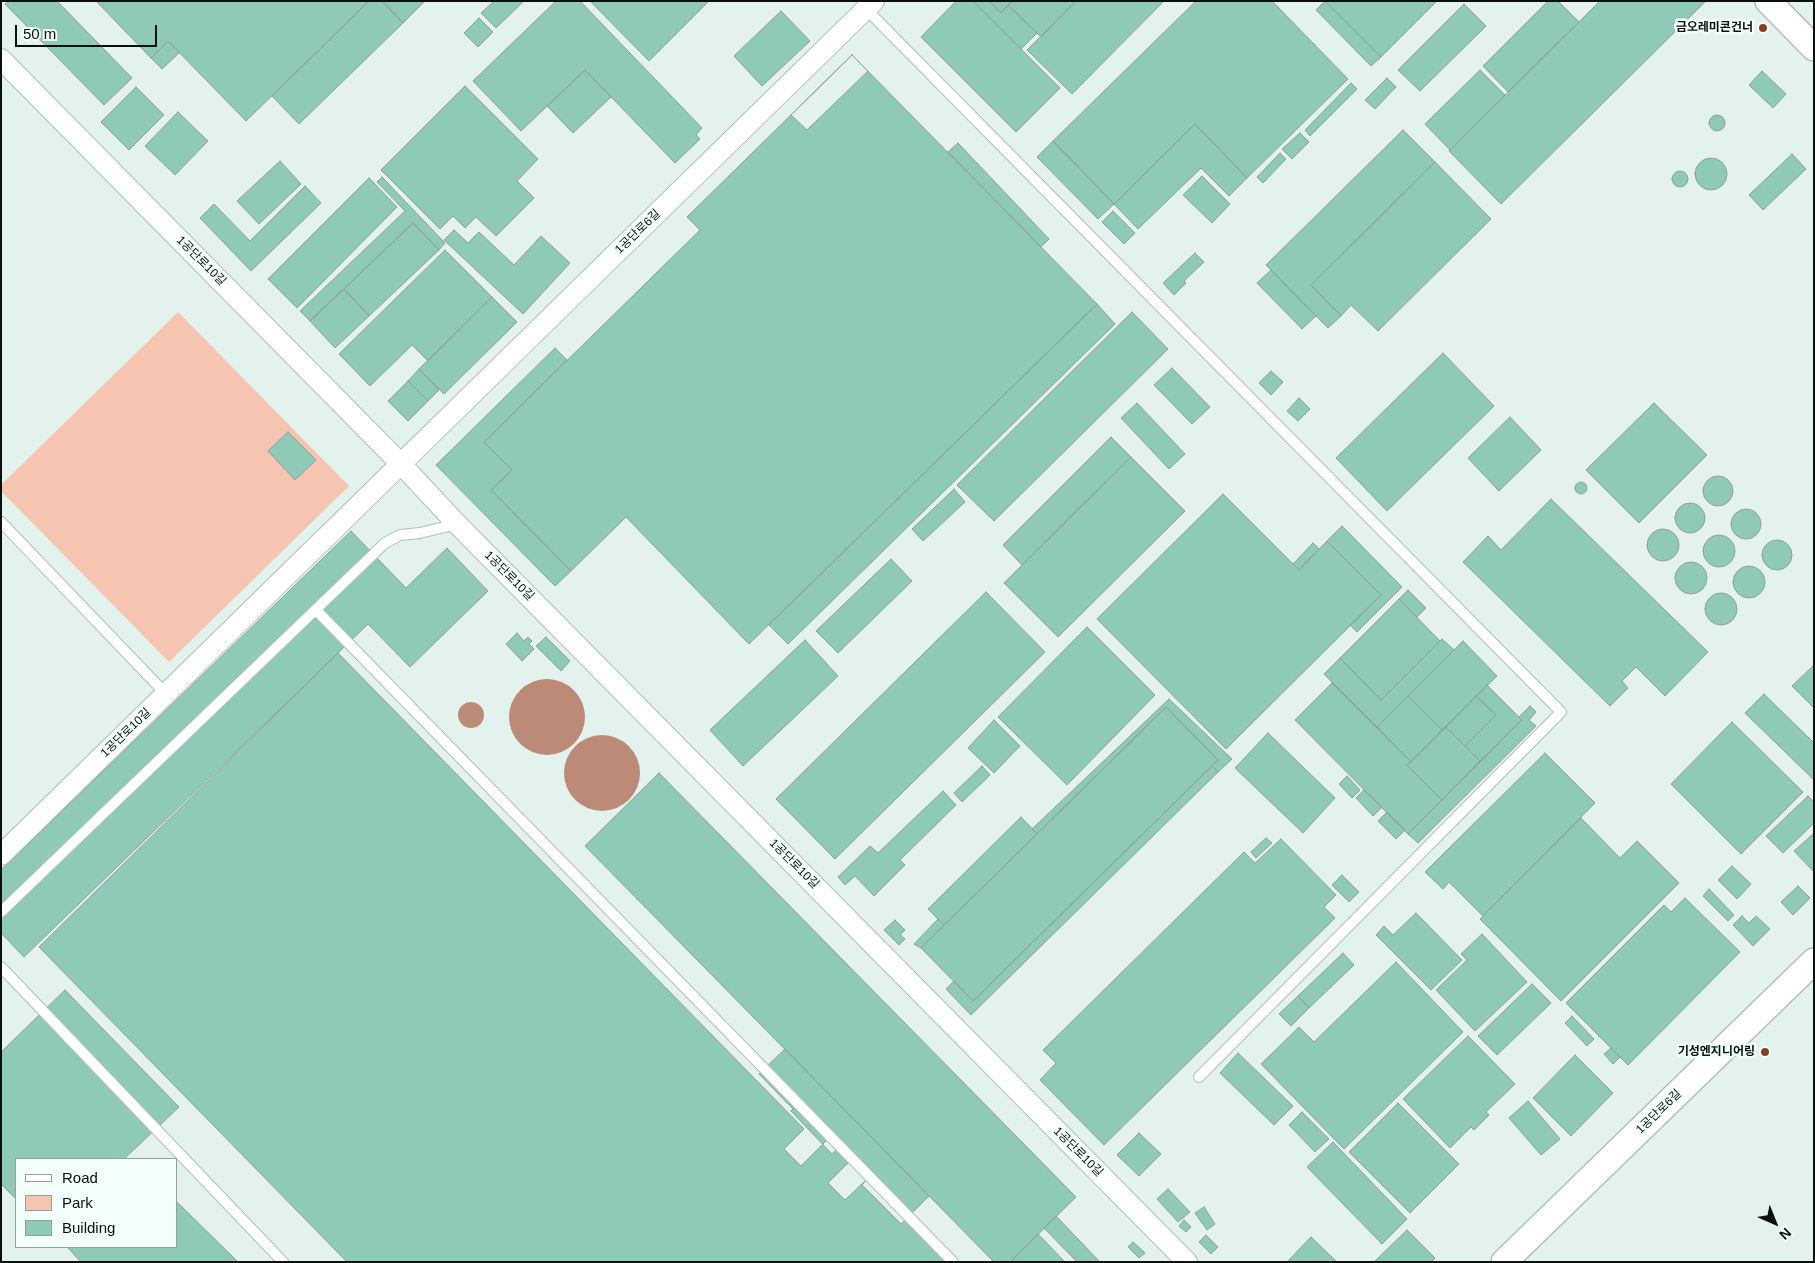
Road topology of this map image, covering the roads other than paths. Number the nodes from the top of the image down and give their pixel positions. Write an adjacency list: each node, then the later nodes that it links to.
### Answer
1 (1768, 1): 3 (street)
2 (870, 5): 5 (street, 1공단로6길); 14 (lane)
3 (1814, 48)
4 (1, 59): 5 (street, 1공단로10길)
5 (402, 464): 7 (street, 1공단로10길); 9 (street, 1공단로10길)
6 (1, 522): 9 (lane)
7 (457, 524): 8 (lane); 17 (street, 1공단로10길)
8 (316, 610): 11 (lane); 16 (lane)
9 (166, 694): 10 (street, 1공단로10길)
10 (1, 855)
11 (1, 912)
12 (1814, 961): 18 (street, 1공단로6길)
13 (1, 967): 15 (lane)
14 (1199, 1077)
15 (283, 1262)
16 (953, 1262)
17 (1187, 1262)
18 (1504, 1262)

